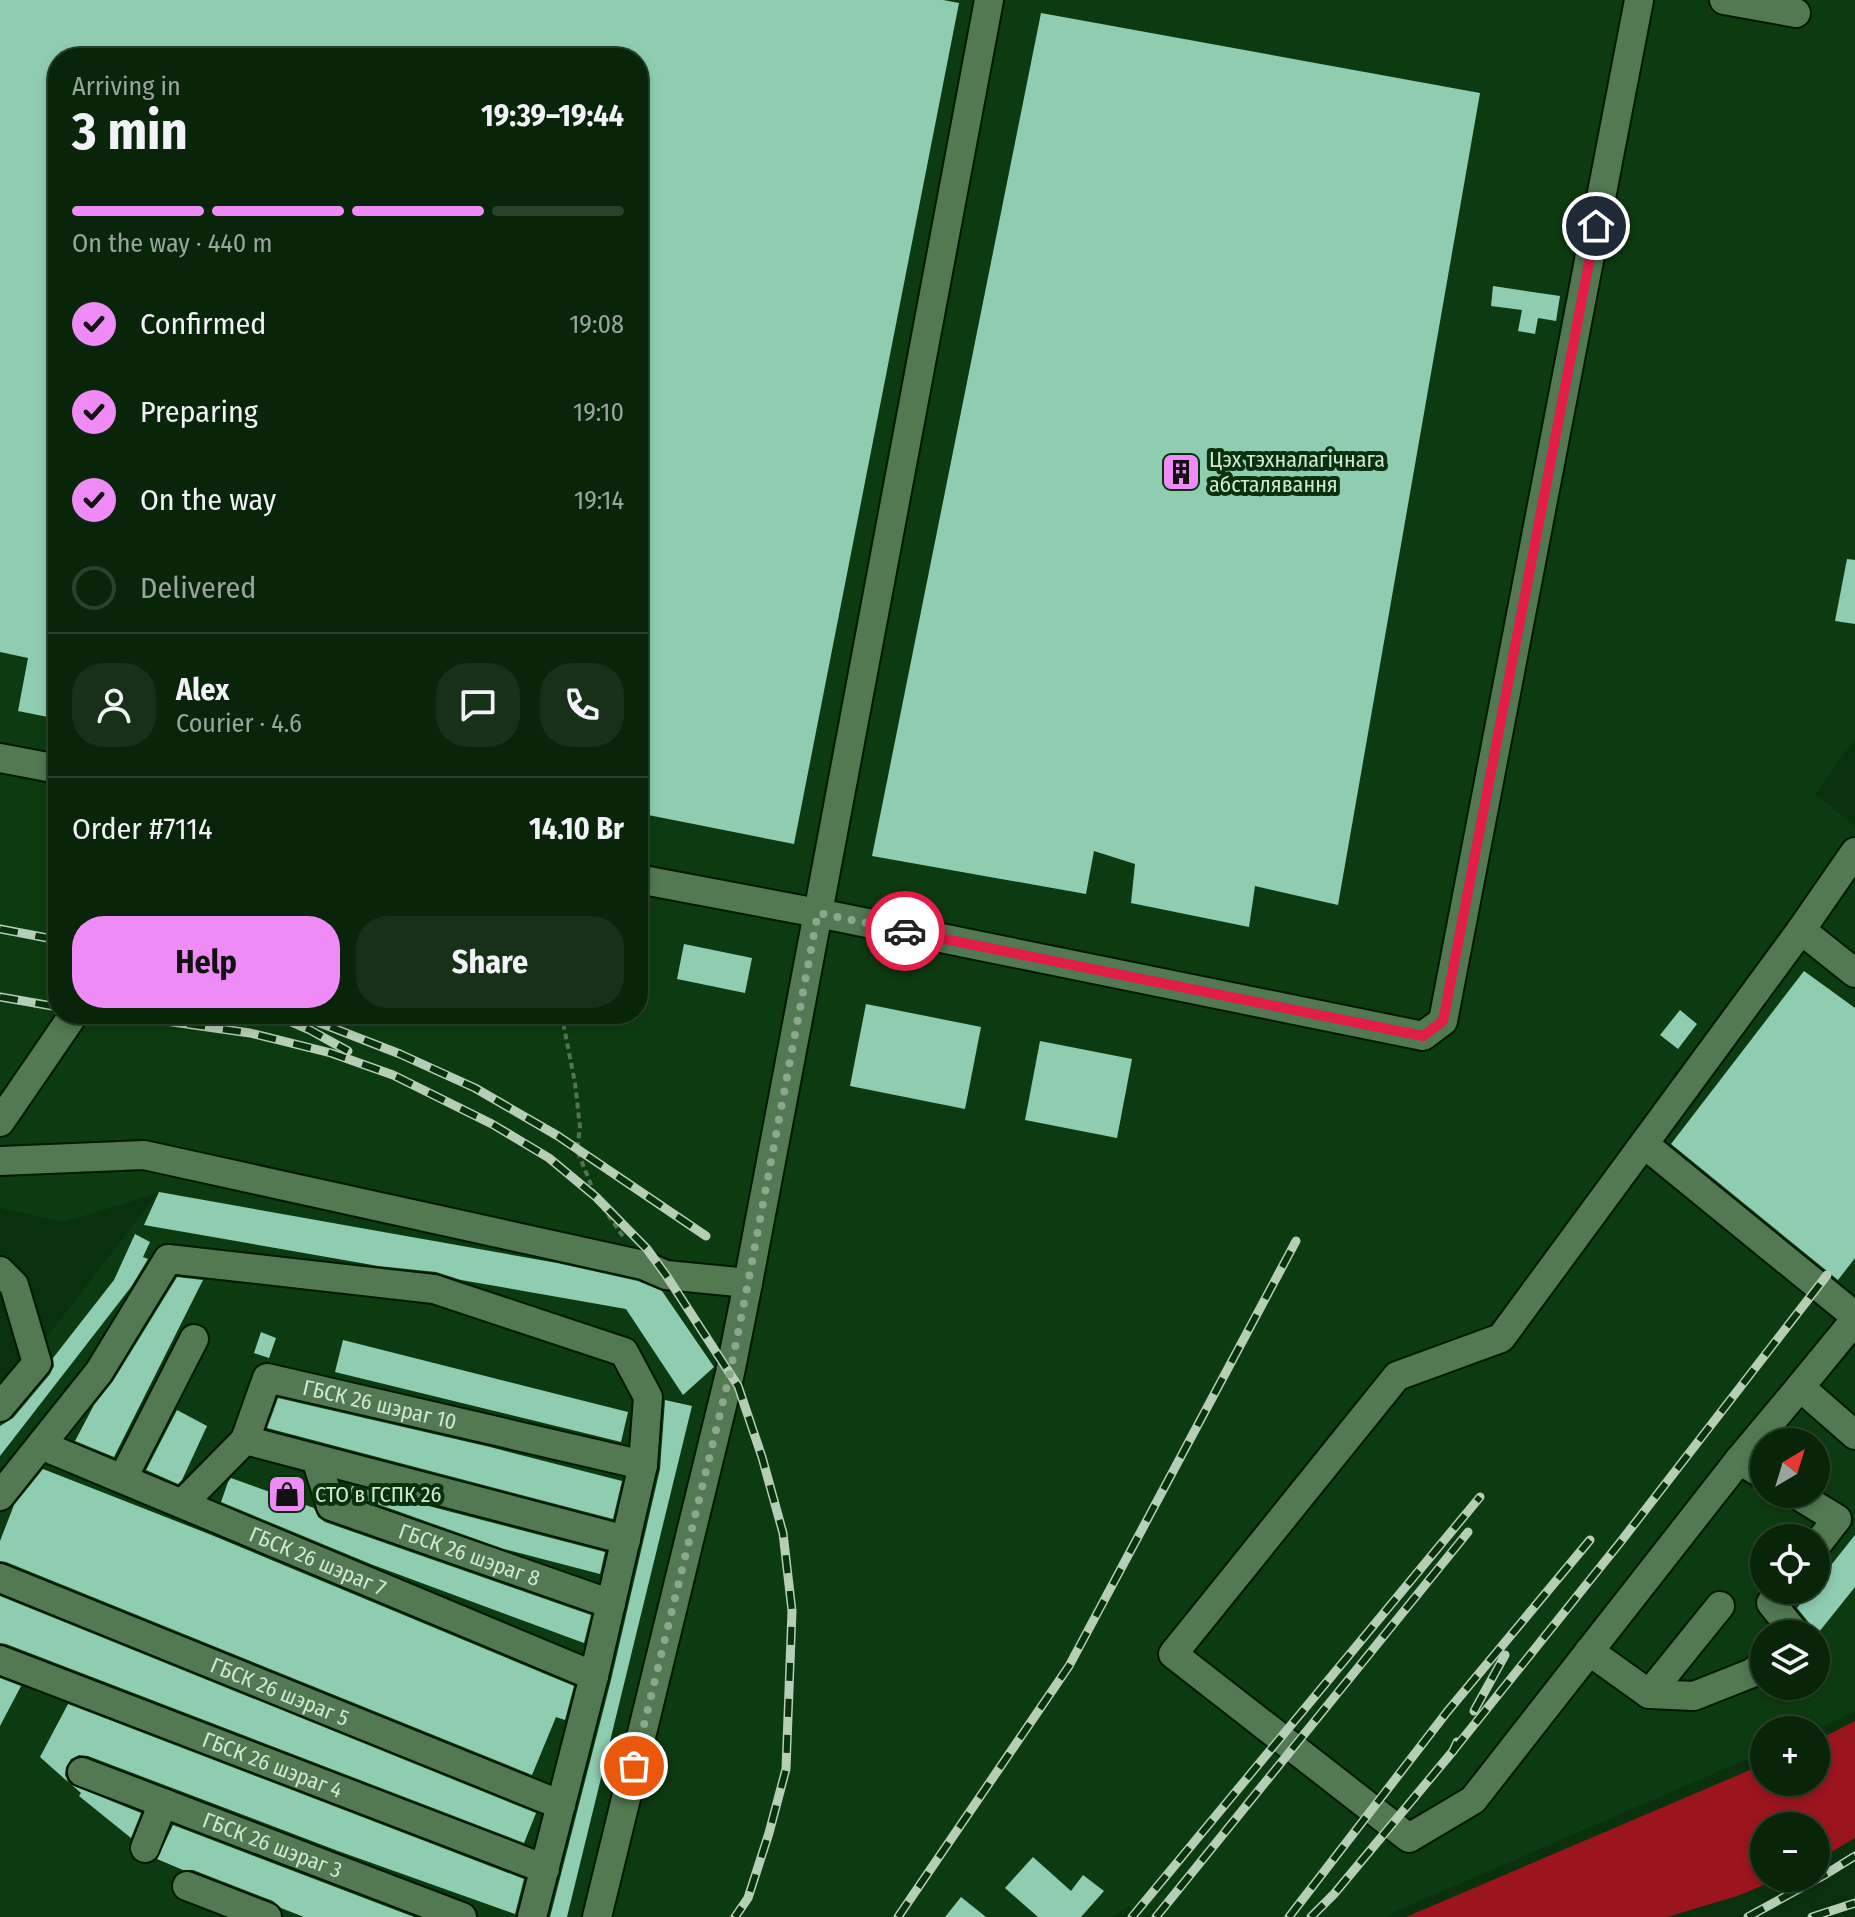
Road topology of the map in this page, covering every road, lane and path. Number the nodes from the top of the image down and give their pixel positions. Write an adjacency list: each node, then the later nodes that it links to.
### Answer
1 (989, 0): 9 (street)
2 (1639, 0): 9 (street)
3 (1724, 0): 4 (street)
4 (1796, 13)
5 (0, 758): 6 (street)
6 (48, 767)
7 (1855, 852): 10 (street)
8 (648, 881): 9 (street)
9 (818, 913): 19 (street)
10 (1801, 930): 11 (street); 15 (street)
11 (1855, 973)
12 (67, 1024): 14 (street)
13 (565, 1024): 17 (path)
14 (0, 1122)
15 (1644, 1144): 20 (street); 42 (street)
16 (0, 1161): 17 (street)
17 (643, 1265): 19 (street)
18 (0, 1271): 23 (street)
19 (748, 1283): 56 (street)
20 (1855, 1318): 22 (street)
21 (194, 1339): 31 (street)
22 (1800, 1387): 24 (street); 28 (street)
23 (0, 1407)
24 (1855, 1435)
25 (245, 1440): 27 (street); 29 (street, ГБСК 26 шэраг 10); 33 (street, ГБСК 26 шэраг 10)
26 (41, 1445): 29 (street); 31 (street, ГБСК 26 шэраг 7); 32 (street)
27 (316, 1459): 36 (street); 38 (street, ГБСК 26 шэраг 8)
28 (1739, 1460): 30 (street); 42 (street)
29 (643, 1465): 36 (street)
30 (1750, 1467)
31 (123, 1478): 33 (street, ГБСК 26 шэраг 7)
32 (0, 1496)
33 (183, 1503): 45 (street, ГБСК 26 шэраг 7)
34 (1819, 1508): 35 (street)
35 (1830, 1528)
36 (626, 1540): 38 (street)
37 (0, 1578): 49 (street, ГБСК 26 шэраг 5)
38 (611, 1604): 45 (street)
39 (1772, 1604): 41 (street)
40 (1720, 1606): 46 (street)
41 (1785, 1620)
42 (1589, 1651): 46 (street)
43 (0, 1660): 51 (street, ГБСК 26 шэраг 4)
44 (1750, 1674): 46 (street)
45 (594, 1676): 49 (street)
46 (1649, 1694)
47 (82, 1772): 48 (street, ГБСК 26 шэраг 3)
48 (163, 1803): 50 (street); 54 (street, ГБСК 26 шэраг 3)
49 (561, 1805): 51 (street)
50 (145, 1848)
51 (545, 1869): 55 (street)
52 (187, 1886): 53 (street)
53 (267, 1917)
54 (462, 1917)
55 (532, 1917)
56 (597, 1917)

